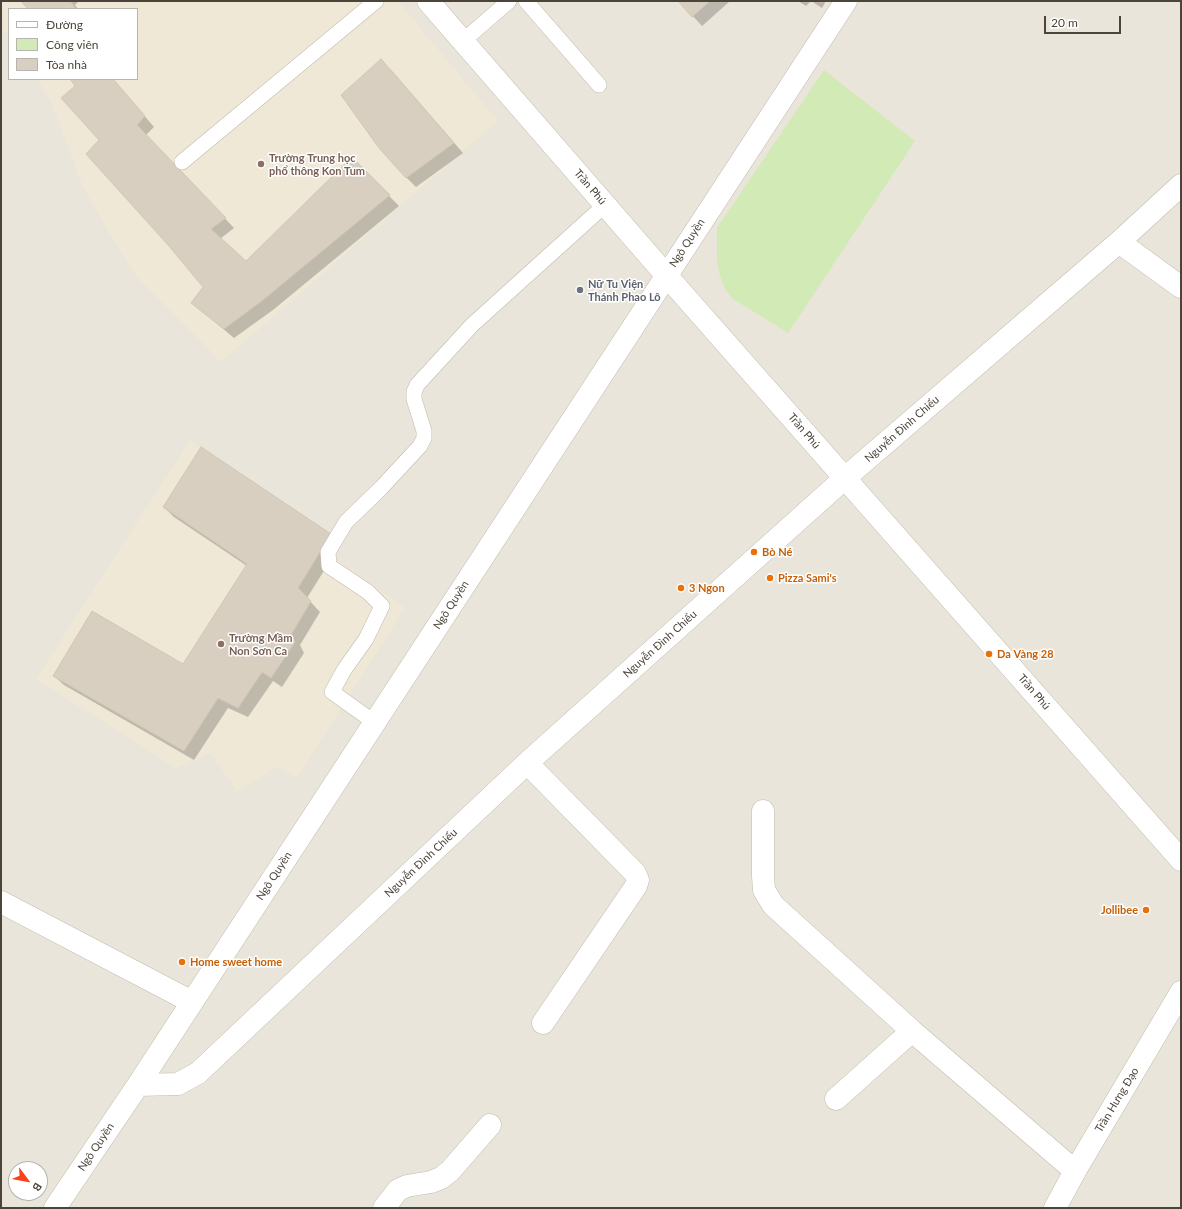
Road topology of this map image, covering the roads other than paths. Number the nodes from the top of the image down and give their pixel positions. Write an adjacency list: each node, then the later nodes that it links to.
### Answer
1 (376, 1): 8 (lane)
2 (428, 1): 6 (street, Trần Phú)
3 (509, 1): 6 (lane)
4 (526, 1): 7 (lane)
5 (846, 1): 12 (street, Ngô Quyền)
6 (463, 41): 10 (street, Trần Phú)
7 (600, 85)
8 (182, 162)
9 (1181, 185): 11 (street, Nguyễn Đình Chiểu)
10 (605, 205): 12 (street, Trần Phú); 15 (lane)
11 (1119, 242): 13 (street); 14 (street, Nguyễn Đình Chiểu)
12 (666, 275): 14 (street, Trần Phú); 15 (street, Ngô Quyền)
13 (1181, 287)
14 (845, 478): 16 (street, Nguyễn Đình Chiểu); 18 (street, Trần Phú)
15 (374, 722): 21 (street, Ngô Quyền)
16 (527, 763): 22 (street); 24 (street, Nguyễn Đình Chiểu)
17 (763, 811): 23 (street)
18 (1181, 860)
19 (1, 902): 21 (street)
20 (1181, 992): 27 (street, Trần Hưng Đạo)
21 (192, 1002): 24 (street, Ngô Quyền)
22 (543, 1023)
23 (912, 1031): 25 (street); 27 (street)
24 (138, 1085): 28 (street, Ngô Quyền)
25 (836, 1100)
26 (490, 1125): 29 (street)
27 (1075, 1171): 30 (street, Trần Hưng Đạo)
28 (55, 1208)
29 (384, 1208)
30 (1055, 1208)

